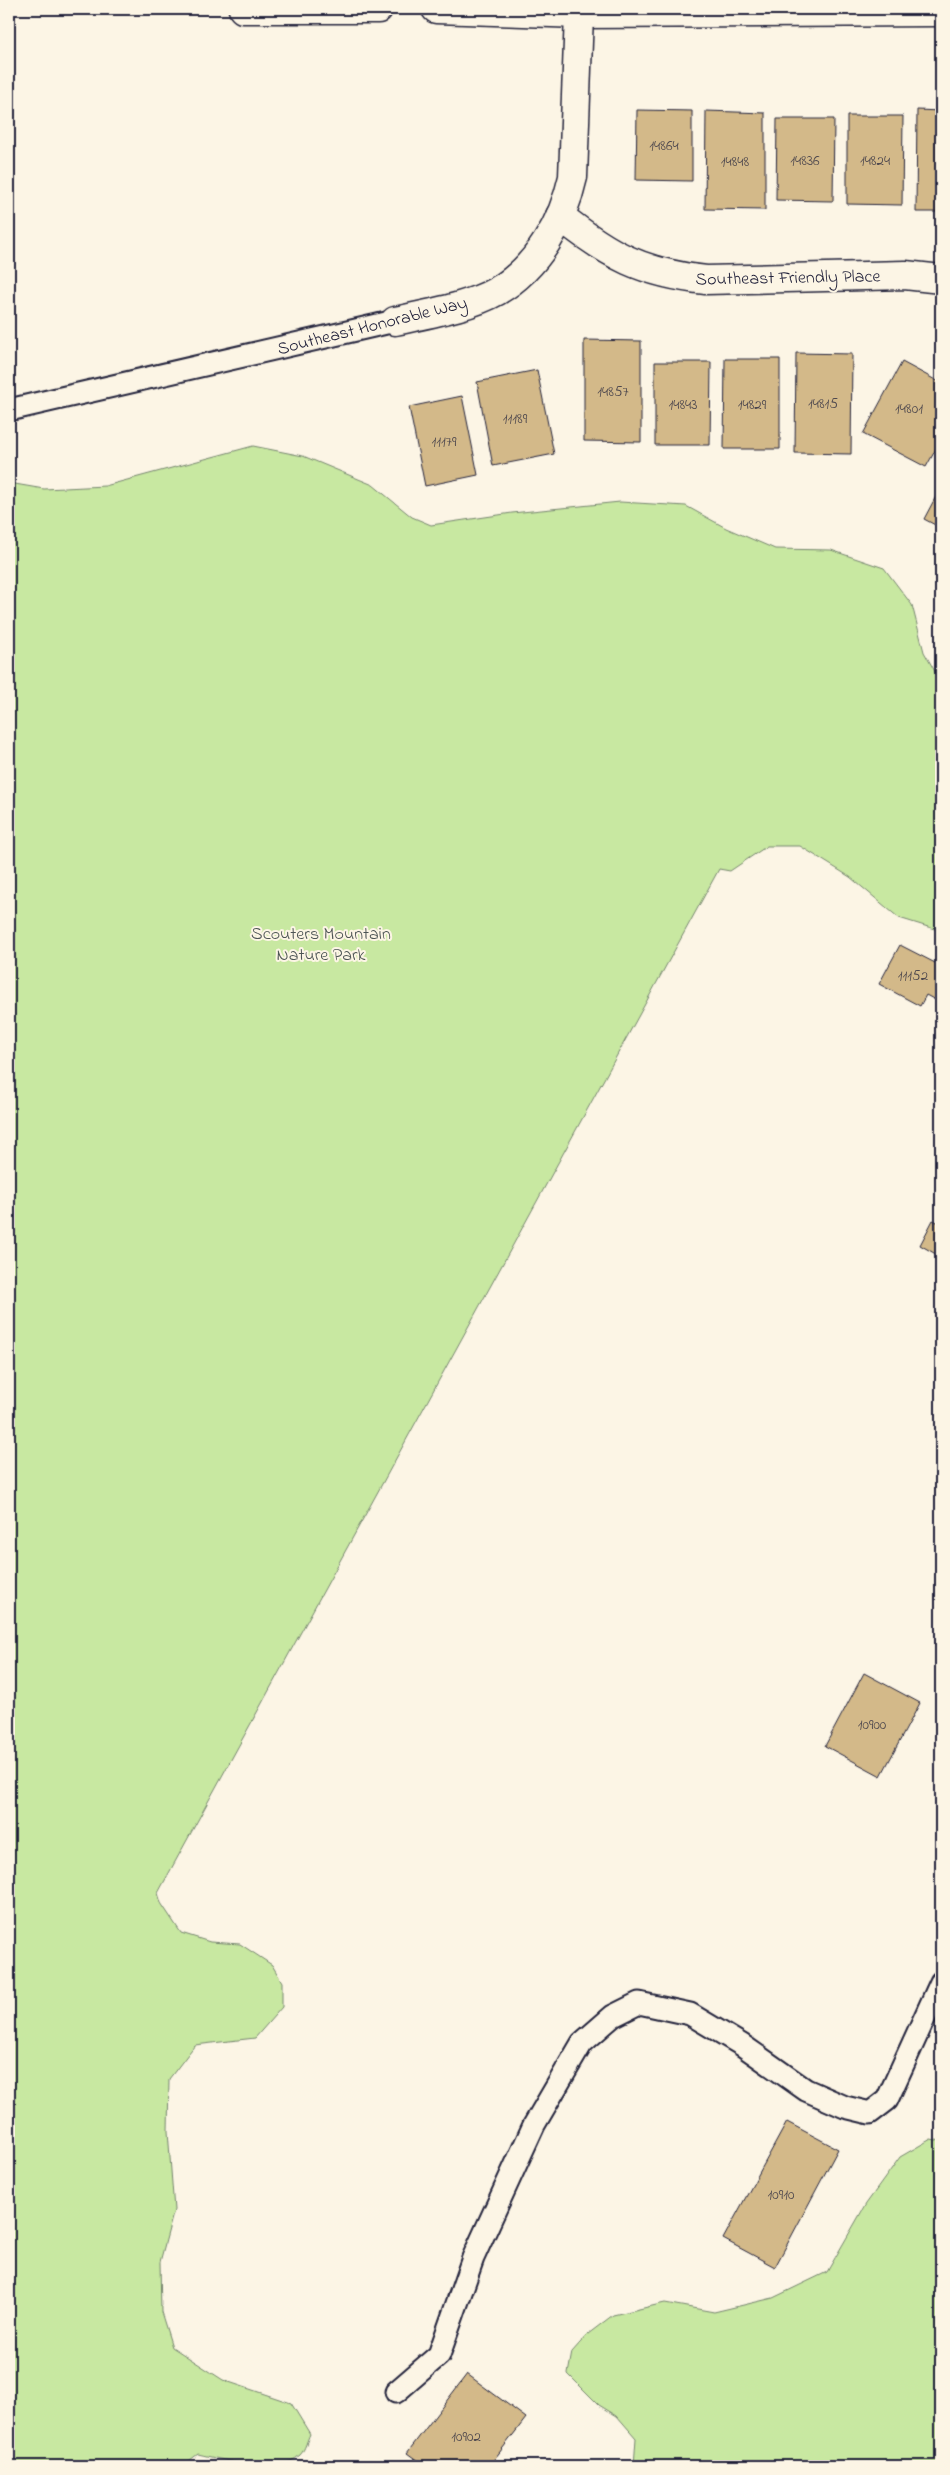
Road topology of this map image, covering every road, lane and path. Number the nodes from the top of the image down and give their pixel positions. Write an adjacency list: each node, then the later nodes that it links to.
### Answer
1 (243, 9): 2 (street)
2 (378, 9)
3 (436, 9): 5 (street)
4 (941, 12): 5 (street)
5 (579, 14): 6 (street, Southeast Honorable Way)
6 (560, 216): 7 (street, Southeast Friendly Place); 8 (street, Southeast Honorable Way)
7 (941, 279)
8 (395, 321): 9 (lane, Southeast Honorable Way)
9 (9, 410)
10 (941, 1982): 11 (lane)
11 (396, 2392)

